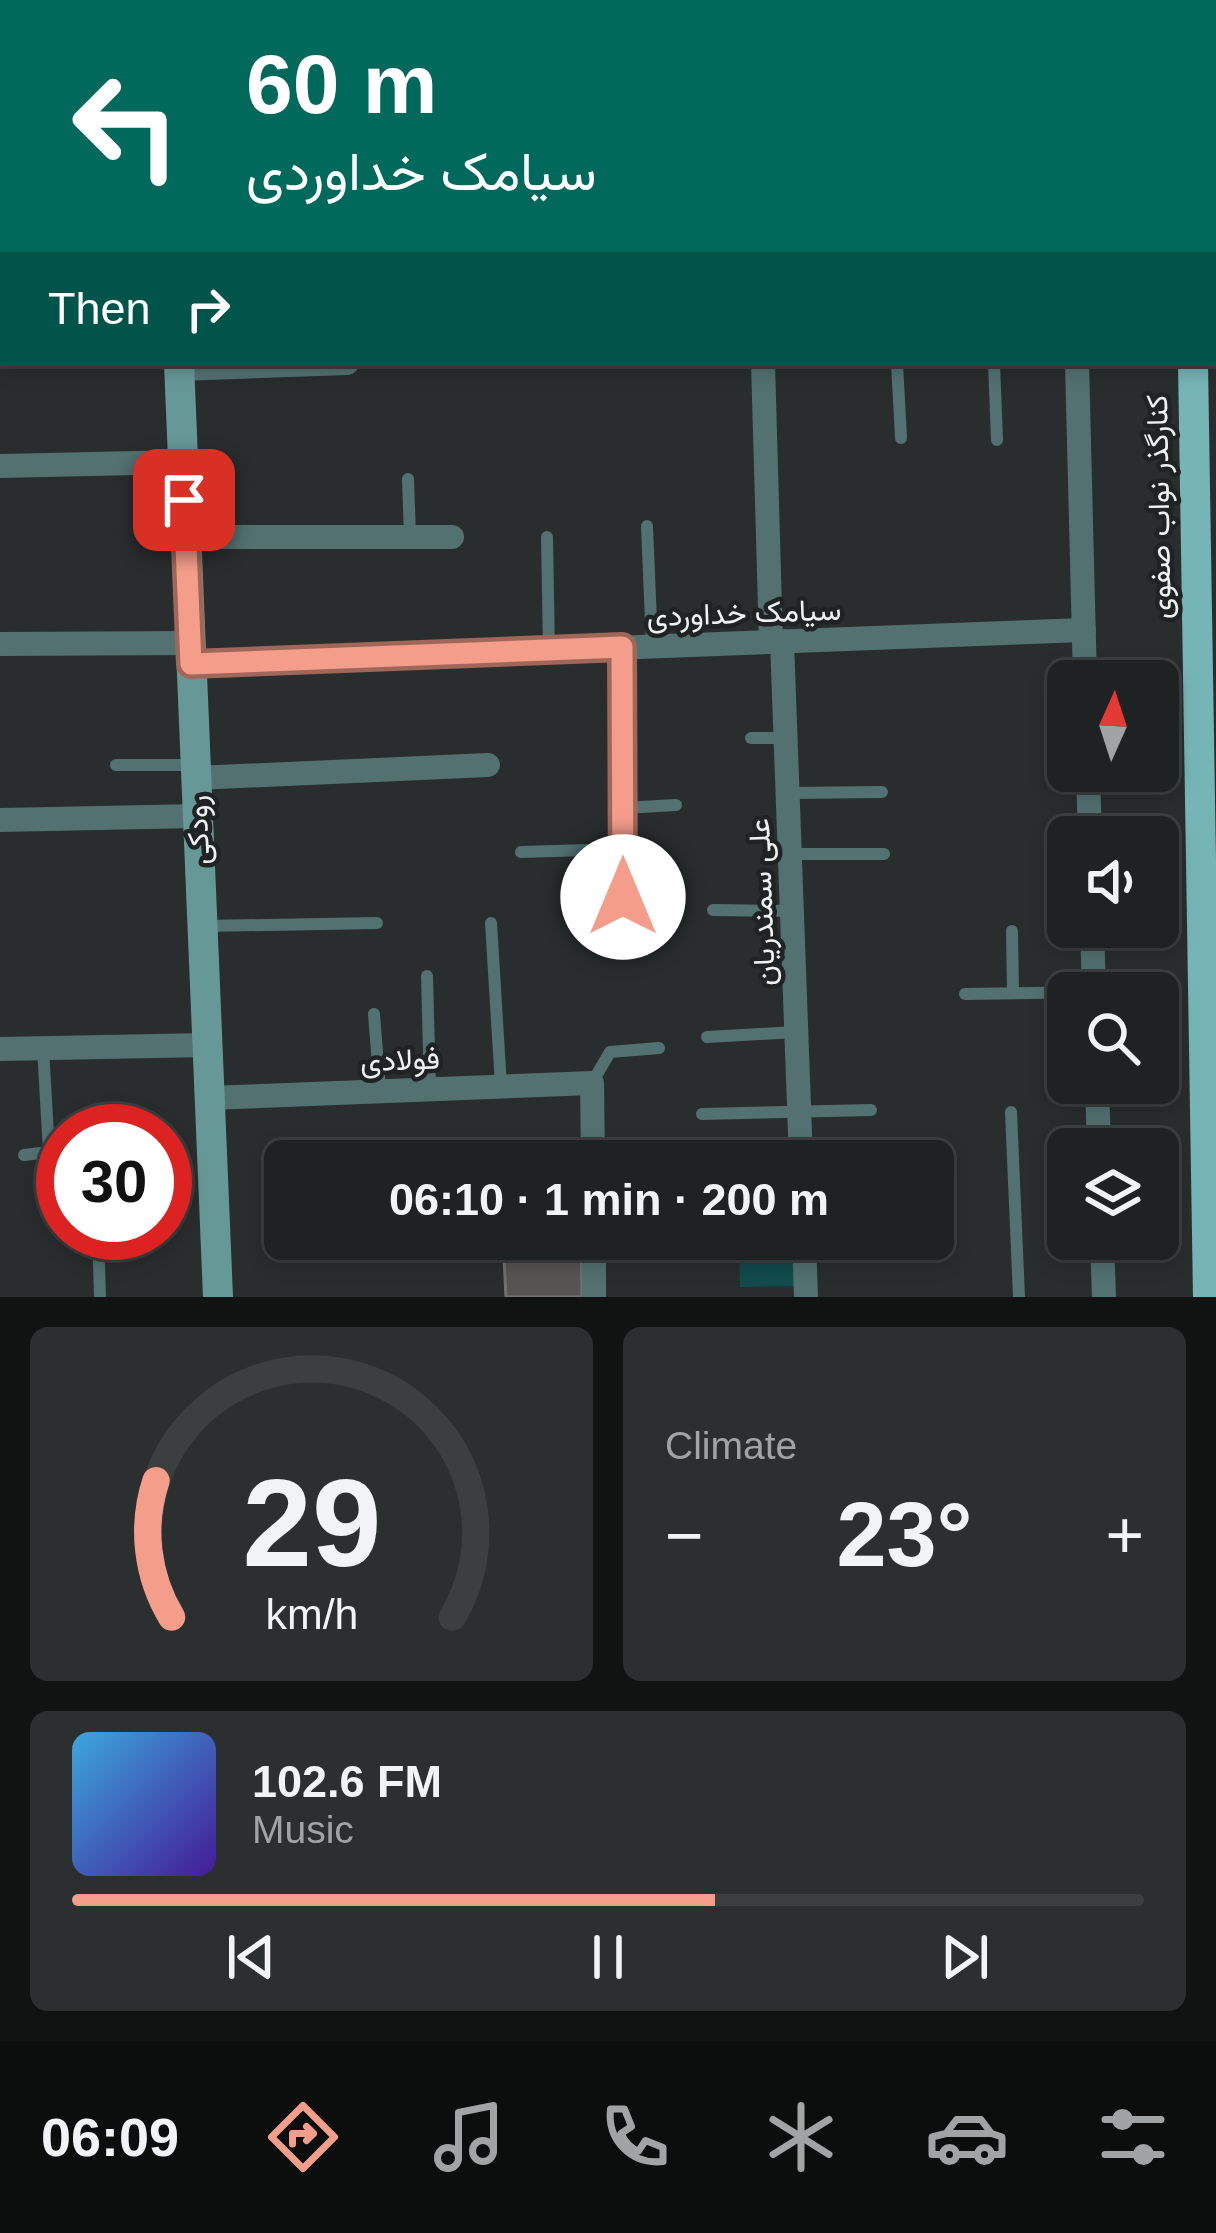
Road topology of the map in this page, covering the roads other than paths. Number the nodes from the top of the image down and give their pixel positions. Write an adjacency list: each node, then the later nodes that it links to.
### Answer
1 (179, 366): 9 (main road, رودکی)
2 (763, 366): 18 (street, علی سمندریان)
3 (897, 366): 7 (lane)
4 (994, 366): 8 (lane)
5 (1077, 366): 17 (street)
6 (1192, 366): 80 (main road, کنارگذر نواب صفوی)
7 (901, 437)
8 (998, 440)
9 (183, 462): 10 (street); 14 (main road, رودکی)
10 (0, 466)
11 (408, 479): 15 (lane)
12 (647, 526): 20 (lane)
13 (452, 536): 15 (street)
14 (186, 537): 15 (street); 23 (main road, رودکی)
15 (410, 537)
16 (547, 537): 22 (lane)
17 (1084, 630): 18 (street, سیامک خداوردی); 24 (street)
18 (776, 642): 20 (street, سیامک خداوردی); 26 (street, علی سمندریان)
19 (0, 644): 23 (street, سیامک خداوردی)
20 (652, 646): 21 (street, سیامک خداوردی)
21 (622, 647): 22 (street, سیامک خداوردی); 33 (street)
22 (549, 650): 23 (street, سیامک خداوردی)
23 (191, 653): 29 (main road, رودکی)
24 (1085, 660)
25 (751, 738): 26 (lane)
26 (785, 738): 31 (street, علی سمندریان)
27 (116, 764): 29 (lane)
28 (488, 765): 29 (street)
29 (196, 772): 34 (main road, رودکی)
30 (882, 792): 31 (lane)
31 (788, 793): 38 (street, علی سمندریان)
32 (676, 805): 33 (lane)
33 (622, 808): 36 (street)
34 (197, 816): 35 (street); 45 (main road, رودکی)
35 (0, 820)
36 (623, 849): 37 (lane); 40 (street)
37 (521, 852)
38 (790, 854): 39 (lane); 42 (street, علی سمندریان)
39 (884, 854)
40 (623, 897)
41 (712, 910): 42 (lane)
42 (792, 911): 52 (street, علی سمندریان)
43 (377, 923): 45 (lane)
44 (491, 923): 59 (lane)
45 (202, 926): 54 (main road, رودکی)
46 (1012, 931): 50 (lane)
47 (427, 976): 60 (lane)
48 (1047, 993): 50 (lane)
49 (964, 994): 50 (lane)
50 (1013, 994)
51 (374, 1014): 61 (lane)
52 (796, 1032): 53 (lane); 63 (street, علی سمندریان)
53 (707, 1037)
54 (207, 1045): 55 (street); 62 (main road, رودکی)
55 (43, 1048): 57 (street); 69 (lane)
56 (659, 1048): 58 (lane)
57 (0, 1049)
58 (592, 1083): 59 (street, فولادی); 67 (street)
59 (501, 1086): 60 (street, فولادی)
60 (430, 1089): 61 (street, فولادی)
61 (380, 1091): 62 (street, فولادی)
62 (209, 1098): 75 (main road, رودکی)
63 (800, 1109): 64 (lane); 66 (lane); 68 (street, علی سمندریان)
64 (871, 1111)
65 (1011, 1112): 78 (lane)
66 (702, 1114)
67 (593, 1140)
68 (801, 1140)
69 (24, 1155)
70 (99, 1260): 74 (lane)
71 (594, 1260): 76 (street)
72 (805, 1260): 77 (street)
73 (1103, 1260): 79 (street)
74 (100, 1297)
75 (218, 1297)
76 (594, 1297)
77 (806, 1297)
78 (1019, 1297)
79 (1104, 1297)
80 (1208, 1297)

